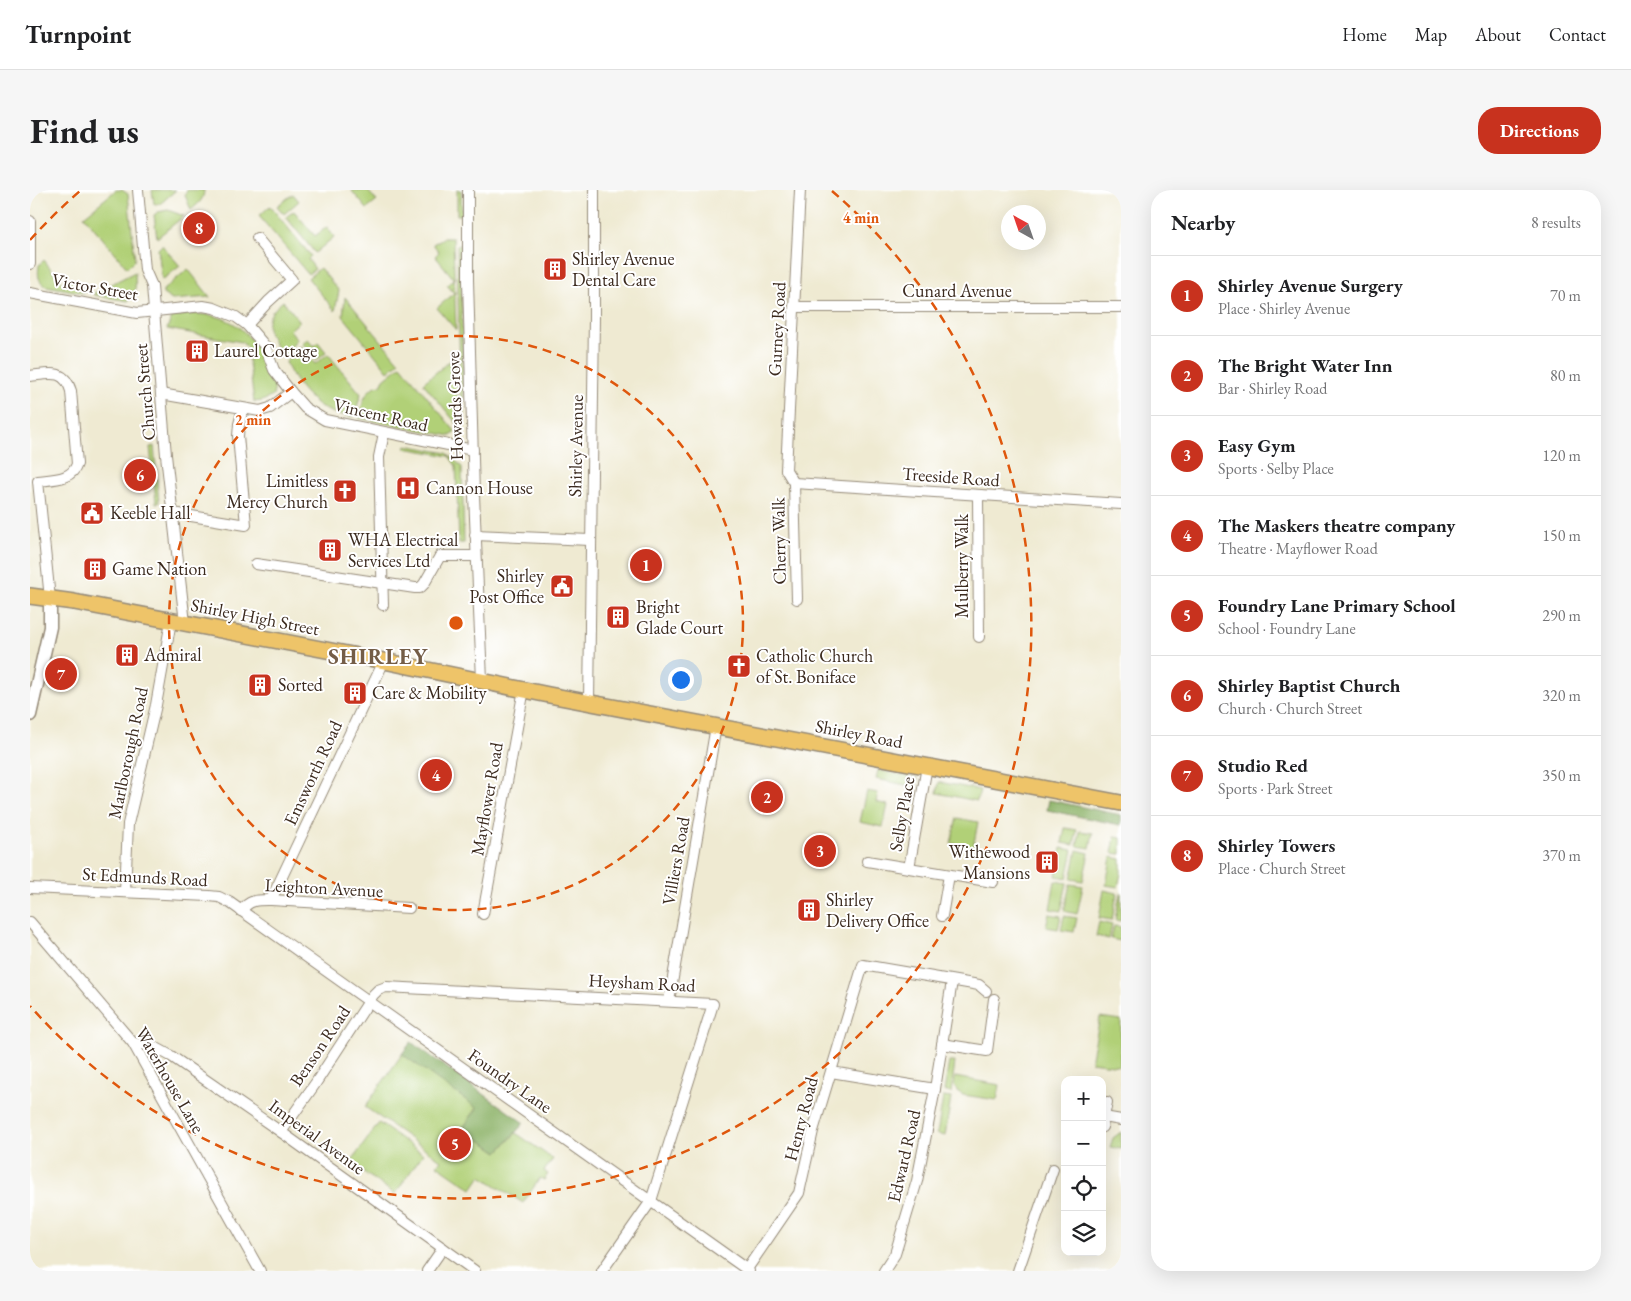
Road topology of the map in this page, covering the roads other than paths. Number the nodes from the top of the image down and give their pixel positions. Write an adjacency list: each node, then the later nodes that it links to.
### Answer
1 (138, 190): 11 (street, Church Street)
2 (468, 190): 18 (street, Howards Grove)
3 (594, 190): 24 (street, Shirley Avenue)
4 (800, 190): 9 (street, Gurney Road)
5 (30, 222): 7 (street)
6 (257, 238): 12 (street)
7 (30, 264)
8 (30, 293): 11 (street, Victor Street)
9 (794, 307): 10 (street, Cunard Avenue); 19 (street, Gurney Road)
10 (1121, 307)
11 (154, 311): 12 (street, Vincent Road); 15 (street, Church Street)
12 (248, 325): 14 (street, Vincent Road)
13 (30, 376): 29 (street)
14 (291, 392): 16 (street); 17 (street, Vincent Road)
15 (161, 394): 16 (street); 22 (street, Church Street)
16 (243, 409): 22 (street)
17 (384, 433): 18 (street, Vincent Road); 27 (street)
18 (473, 450): 23 (street, Howards Grove)
19 (794, 483): 20 (street, Treeside Road); 30 (street, Cherry Walk)
20 (978, 496): 21 (street, Treeside Road); 33 (street, Mulberry Walk)
21 (1121, 504)
22 (173, 513): 32 (street, Church Street)
23 (475, 535): 24 (street); 25 (street, Howards Grove)
24 (590, 540): 37 (street, Shirley Avenue)
25 (476, 556): 27 (street); 35 (street, Howards Grove)
26 (256, 564): 27 (street)
27 (383, 584): 31 (street)
28 (30, 596): 29 (main road, Shirley High Street)
29 (50, 599): 32 (main road, Shirley High Street); 38 (street)
30 (796, 599)
31 (383, 606)
32 (178, 622): 34 (main road, Shirley High Street); 47 (street, Marlborough Road)
33 (979, 637)
34 (384, 661): 35 (main road, Shirley High Street); 48 (street, Emsworth Road)
35 (482, 680): 36 (main road, Shirley High Street)
36 (524, 689): 37 (main road, Shirley High Street); 51 (street, Mayflower Road)
37 (589, 702): 39 (main road, Shirley Road)
38 (30, 715)
39 (716, 726): 40 (main road, Shirley Road); 58 (street, Villiers Road)
40 (927, 766): 41 (main road, Shirley Road); 43 (street, Selby Place)
41 (1121, 803)
42 (867, 861): 43 (street, Selby Place)
43 (909, 868): 44 (street, Selby Place)
44 (949, 875): 45 (street, Selby Place); 52 (street)
45 (993, 882)
46 (30, 888): 47 (street, St Edmunds Road)
47 (125, 892): 50 (street, St Edmunds Road)
48 (271, 900): 49 (street, Leighton Avenue); 50 (street, Leighton Avenue)
49 (408, 908)
50 (241, 911): 53 (street, St Edmunds Road)
51 (483, 914)
52 (942, 916)
53 (252, 918): 59 (street, Foundry Lane)
54 (30, 922): 60 (street, Waterhouse Lane)
55 (952, 981): 56 (street); 61 (street, Edward Road); 62 (street, Henry Road)
56 (986, 991)
57 (994, 999): 61 (street)
58 (669, 1001): 59 (street, Heysham Road); 70 (street, Heysham Road)
59 (369, 1002): 68 (street, Benson Road); 70 (street, Foundry Lane)
60 (133, 1043): 68 (street, Imperial Avenue); 73 (street, Waterhouse Lane)
61 (942, 1044): 63 (street, Edward Road)
62 (831, 1072): 63 (street); 72 (street, Henry Road)
63 (935, 1089): 77 (street, Edward Road)
64 (1108, 1102): 66 (street)
65 (1121, 1120): 67 (street)
66 (1103, 1121)
67 (1106, 1122)
68 (281, 1132): 71 (street, Imperial Avenue)
69 (1053, 1169): 78 (street)
70 (651, 1200): 72 (street, Foundry Lane); 76 (street)
71 (443, 1248): 74 (street); 75 (street, Imperial Avenue)
72 (748, 1270)
73 (260, 1271)
74 (427, 1271)
75 (475, 1271)
76 (602, 1271)
77 (884, 1271)
78 (1018, 1271)

